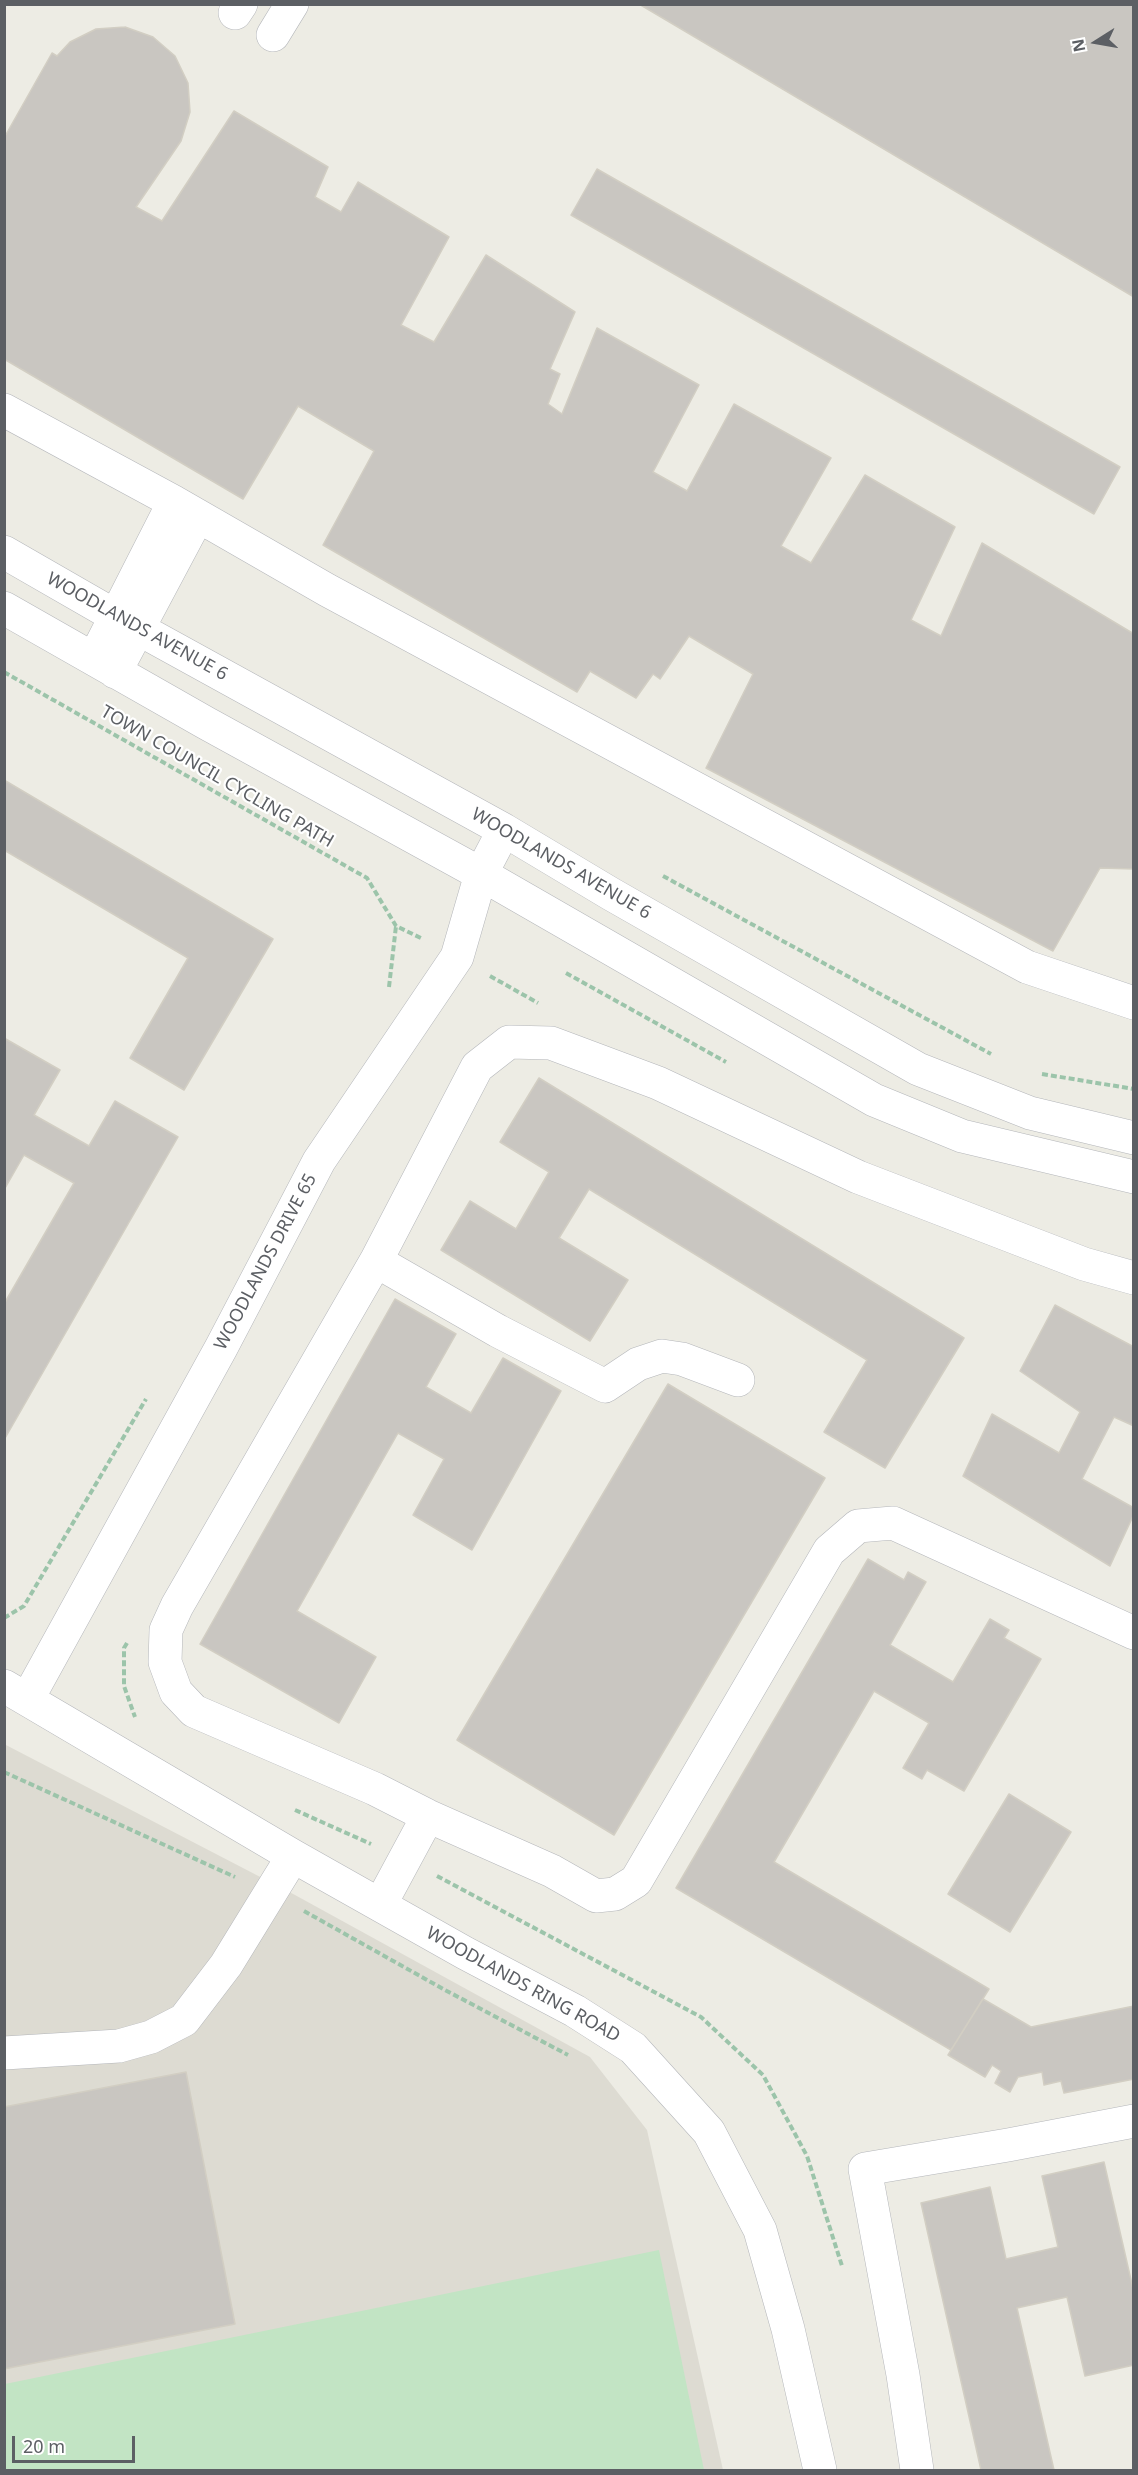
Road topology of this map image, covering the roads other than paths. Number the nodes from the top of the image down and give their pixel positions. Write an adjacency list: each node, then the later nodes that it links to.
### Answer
1 (292, 4): 2 (street)
2 (273, 35)
3 (4, 410): 4 (street)
4 (186, 509): 7 (street); 11 (street)
5 (4, 552): 7 (street, WOODLANDS AVENUE 6)
6 (4, 608): 8 (street)
7 (128, 623): 8 (street); 9 (street, WOODLANDS AVENUE 6)
8 (104, 666): 10 (street)
9 (504, 830): 10 (street, WOODLANDS DRIVE 65); 12 (street, WOODLANDS AVENUE 6)
10 (481, 874): 13 (street); 18 (street, WOODLANDS DRIVE 65)
11 (1134, 1003)
12 (1134, 1138)
13 (1134, 1177)
14 (376, 1261): 15 (street); 16 (street); 19 (street)
15 (1134, 1278)
16 (738, 1380)
17 (1134, 1633): 19 (street)
18 (16, 1692): 20 (street, WOODLANDS RING ROAD)
19 (428, 1816): 21 (street)
20 (293, 1856): 21 (street, WOODLANDS RING ROAD); 22 (street)
21 (380, 1905): 24 (street, WOODLANDS RING ROAD)
22 (4, 2054)
23 (1134, 2121): 25 (street)
24 (820, 2470)
25 (917, 2470)

